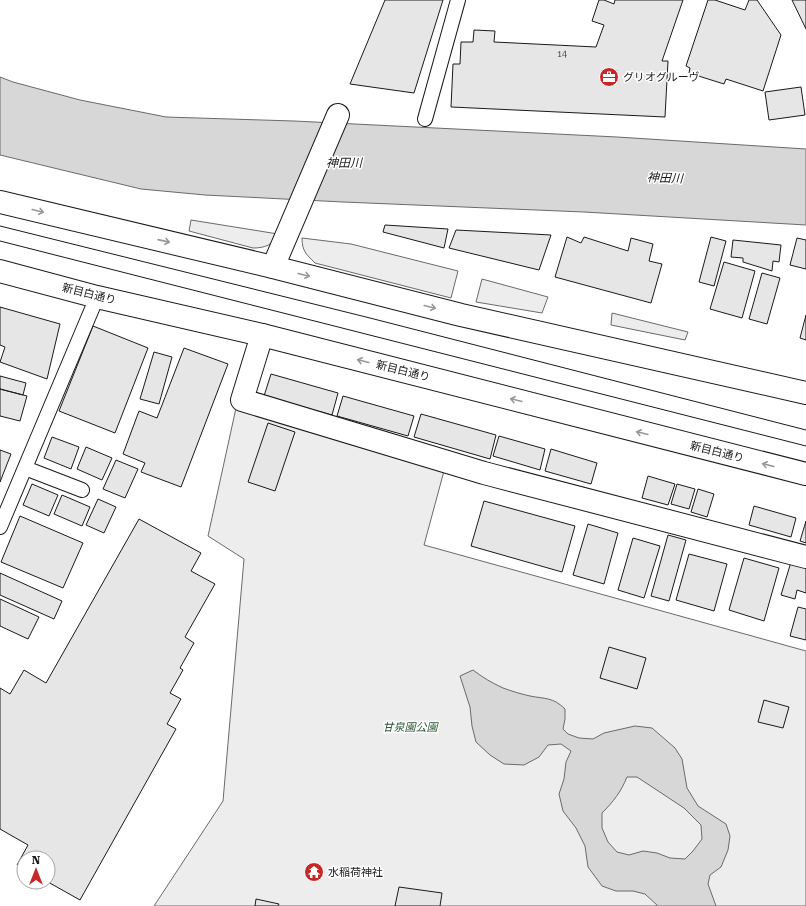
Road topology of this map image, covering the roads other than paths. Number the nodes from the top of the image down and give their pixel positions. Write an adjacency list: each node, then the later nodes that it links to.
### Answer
1 (458, 0): 3 (lane)
2 (338, 117): 5 (main road)
3 (425, 119)
4 (0, 202): 5 (main road, one-way to 5)
5 (273, 267): 9 (main road, one-way to 9)
6 (0, 270): 7 (main road, 新目白通り)
7 (97, 297): 8 (main road, 新目白通り); 10 (lane)
8 (262, 335): 11 (main road, 新目白通り, one-way to 8); 14 (main road)
9 (806, 393)
10 (25, 468): 12 (lane); 13 (lane)
11 (806, 474)
12 (82, 490)
13 (0, 527)
14 (806, 557)

